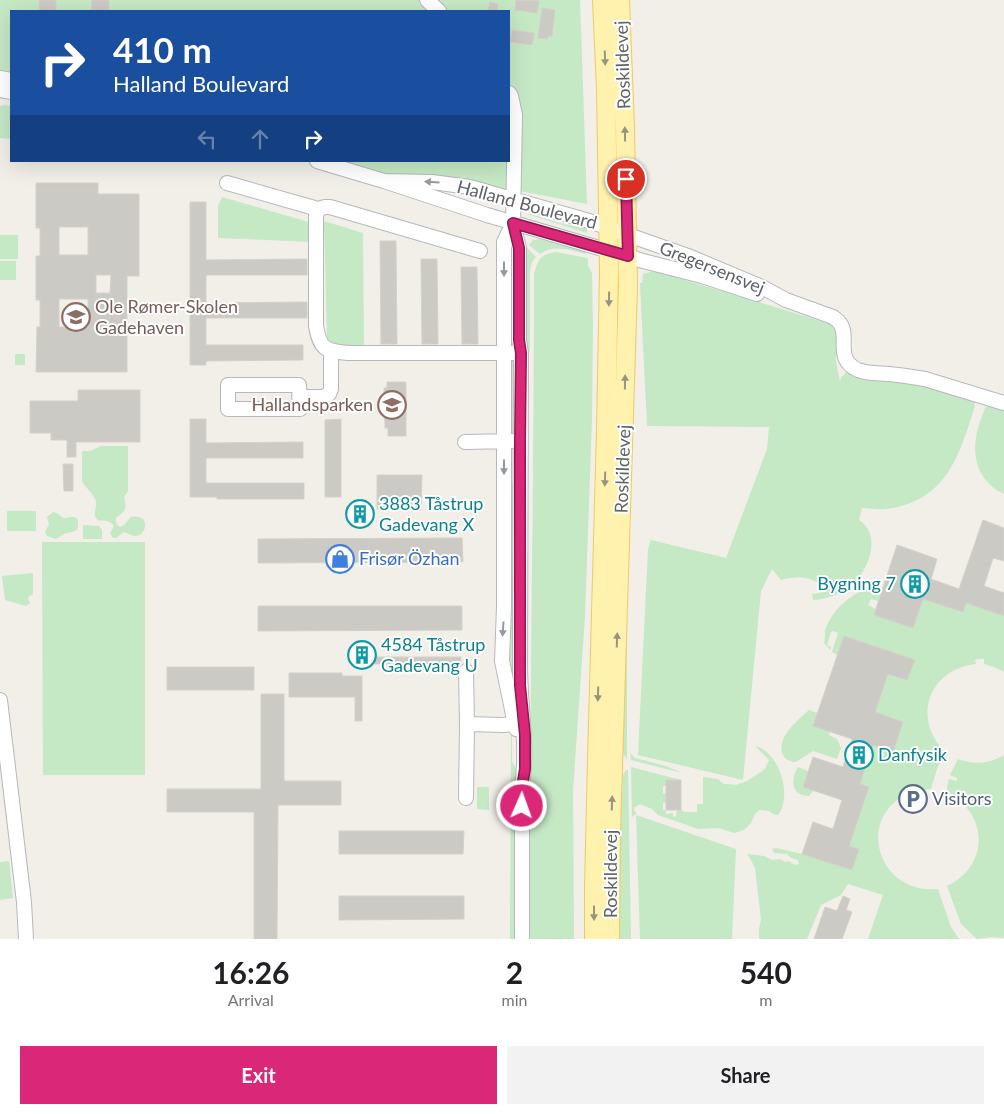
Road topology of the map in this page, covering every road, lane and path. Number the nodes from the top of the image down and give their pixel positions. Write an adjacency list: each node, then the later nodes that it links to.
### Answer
1 (427, 0): 4 (street)
2 (602, 0): 12 (main road, Roskildevej, one-way to 12)
3 (620, 0): 13 (main road, Roskildevej, one-way to 3)
4 (438, 10)
5 (510, 96): 9 (street)
6 (320, 162): 7 (street, Halland Boulevard)
7 (384, 181): 9 (street, Halland Boulevard, one-way to 7); 11 (street, Halland Boulevard)
8 (227, 183): 10 (street)
9 (514, 199): 11 (street); 12 (street, Halland Boulevard)
10 (318, 210): 15 (street); 18 (street)
11 (513, 223): 14 (street, Halland Boulevard); 19 (street, one-way to 19); 20 (street)
12 (609, 228): 13 (street, Gregersensvej); 14 (main road, Roskildevej)
13 (627, 235): 16 (main road, Roskildevej); 17 (street, Gregersensvej)
14 (609, 250): 16 (street, Halland Boulevard); 34 (main road, Roskildevej, one-way to 34)
15 (480, 251)
16 (628, 256): 17 (street, Gregersensvej); 35 (main road, Roskildevej, one-way to 16)
17 (786, 300): 22 (street, Gregersensvej)
18 (331, 351): 19 (street); 21 (street)
19 (504, 353): 20 (street); 23 (street)
20 (521, 353): 24 (street)
21 (300, 397): 21 (street)
22 (1004, 403)
23 (504, 441): 24 (street); 25 (street); 28 (street, one-way to 28)
24 (520, 441): 28 (street)
25 (465, 442)
26 (466, 671): 29 (street)
27 (0, 700): 30 (street)
28 (519, 722): 29 (street); 33 (street)
29 (467, 724): 31 (street)
30 (4, 772): 32 (street)
31 (466, 798)
32 (27, 936)
33 (522, 939)
34 (594, 939)
35 (610, 939)

